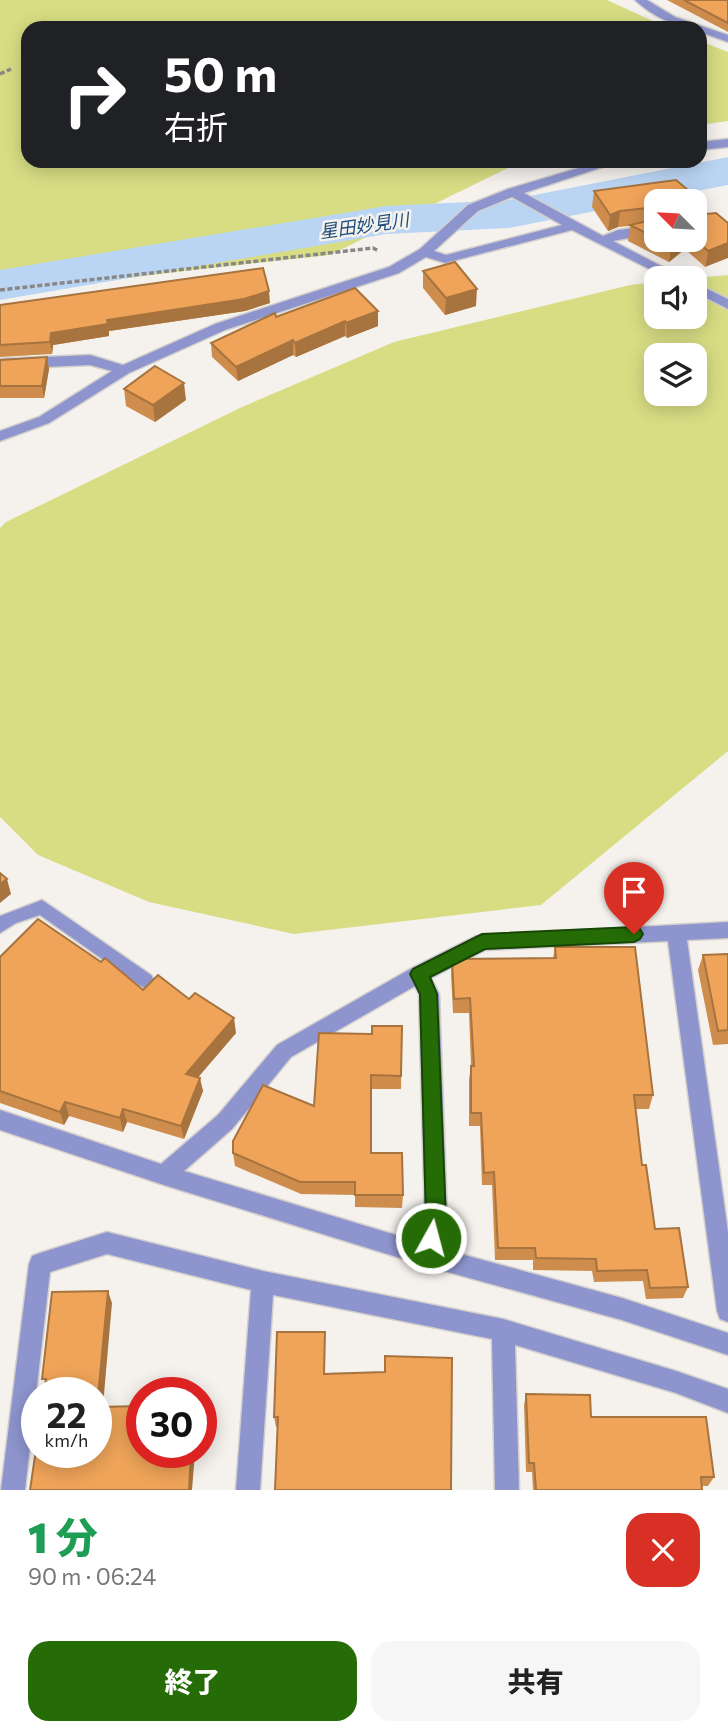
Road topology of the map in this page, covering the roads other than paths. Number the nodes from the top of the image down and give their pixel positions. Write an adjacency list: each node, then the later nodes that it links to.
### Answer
1 (640, 0): 2 (lane)
2 (676, 21)
3 (707, 32): 4 (lane)
4 (728, 39)
5 (728, 143): 6 (street)
6 (707, 145)
7 (592, 168): 8 (street)
8 (513, 192): 9 (street); 12 (street)
9 (573, 226): 11 (street); 12 (street)
10 (644, 231): 11 (street)
11 (602, 241): 13 (street)
12 (425, 252): 17 (street)
13 (653, 266)
14 (707, 293): 15 (street)
15 (728, 304)
16 (0, 364): 17 (street)
17 (124, 370): 18 (street)
18 (0, 436)
19 (0, 926): 23 (lane)
20 (728, 930): 21 (street)
21 (676, 932): 22 (street); 28 (street)
22 (419, 974): 25 (street); 26 (street)
23 (145, 980)
24 (0, 1120): 25 (street)
25 (164, 1175): 26 (street)
26 (426, 1255): 30 (street)
27 (263, 1282): 29 (street); 32 (street); 33 (street)
28 (728, 1311)
29 (503, 1330): 31 (street); 34 (street)
30 (728, 1344)
31 (728, 1401)
32 (13, 1490)
33 (248, 1490)
34 (507, 1490)

